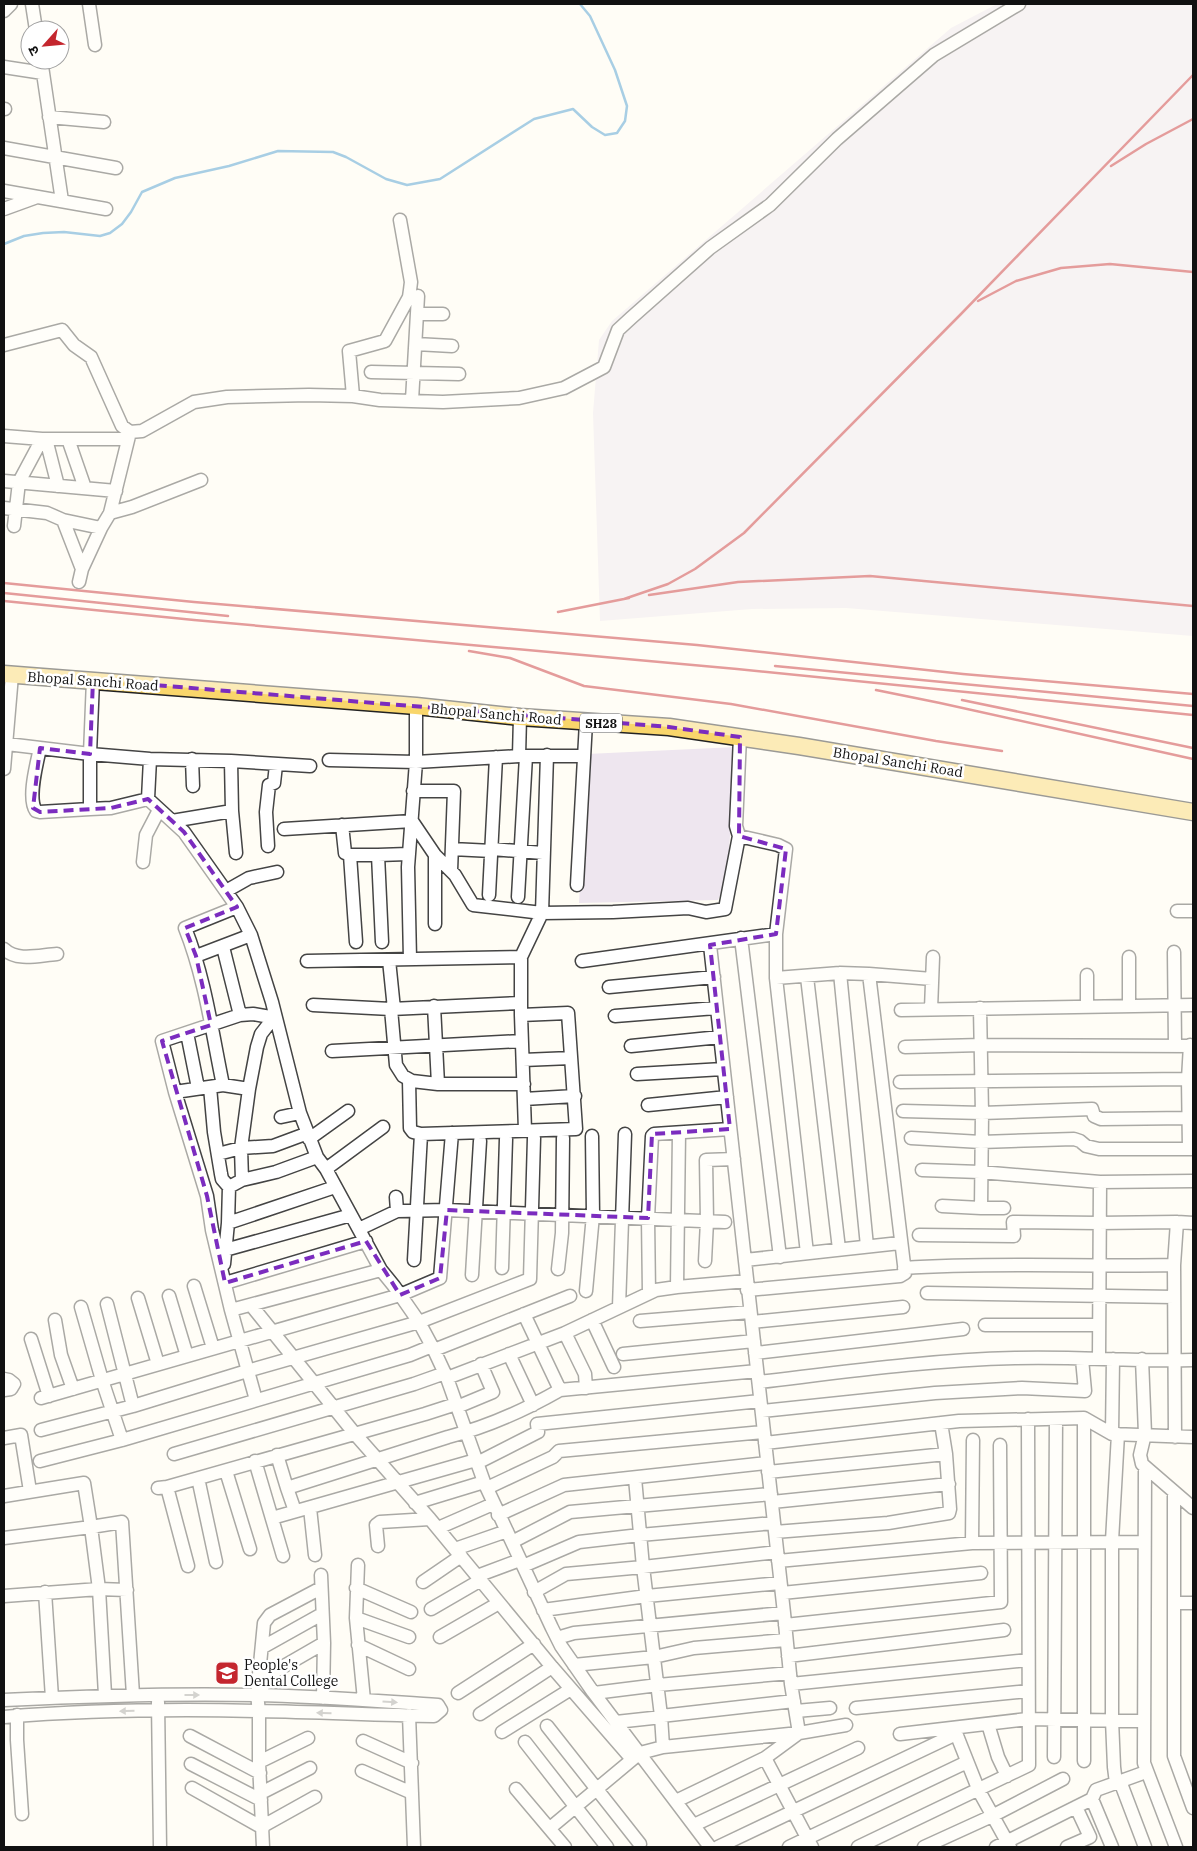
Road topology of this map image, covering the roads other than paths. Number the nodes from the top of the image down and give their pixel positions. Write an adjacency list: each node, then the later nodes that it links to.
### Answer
1 (11, 4): 5 (street)
2 (32, 4): 6 (street)
3 (89, 4): 7 (street)
4 (1019, 4): 32 (street)
5 (4, 11)
6 (34, 20)
7 (96, 45)
8 (4, 66): 10 (street)
9 (43, 70): 10 (street)
10 (43, 73): 11 (street)
11 (49, 117): 12 (street); 14 (street)
12 (104, 122)
13 (4, 148): 14 (street)
14 (55, 158): 15 (street); 18 (street)
15 (116, 168)
16 (4, 191): 17 (street)
17 (37, 197): 18 (street); 19 (street)
18 (62, 201): 20 (street)
19 (4, 209)
20 (106, 209)
21 (400, 220): 31 (street)
22 (418, 296): 23 (street)
23 (417, 314): 24 (street); 25 (street)
24 (443, 314)
25 (416, 344): 27 (street); 29 (street)
26 (4, 345): 34 (street)
27 (452, 346)
28 (371, 372): 29 (street)
29 (414, 373): 30 (street); 32 (street)
30 (459, 374)
31 (353, 396): 32 (street); 34 (street)
32 (412, 400)
33 (4, 436): 35 (street)
34 (129, 436): 36 (street); 42 (street)
35 (44, 439): 36 (street); 39 (street); 40 (street)
36 (68, 439): 41 (street)
37 (201, 480): 44 (street)
38 (4, 481): 39 (street)
39 (19, 482): 40 (street); 43 (street)
40 (58, 486): 41 (street)
41 (85, 488): 42 (street)
42 (116, 491): 44 (street)
43 (10, 508): 45 (street); 46 (street)
44 (110, 513): 47 (street)
45 (63, 520): 47 (street); 48 (street)
46 (14, 526)
47 (101, 528): 48 (street)
48 (82, 568): 49 (street)
49 (79, 582)
50 (8, 675): 51 (main road, Bhopal Sanchi Road / SH28); 56 (street)
51 (93, 680): 52 (main road, Bhopal Sanchi Road / SH28); 58 (street)
52 (416, 706): 53 (main road, Bhopal Sanchi Road / SH28); 67 (street)
53 (520, 717): 54 (main road, Bhopal Sanchi Road / SH28); 60 (street)
54 (586, 722): 55 (main road, Bhopal Sanchi Road / SH28); 61 (street)
55 (740, 737): 78 (main road, Bhopal Sanchi Road / SH28); 83 (street)
56 (7, 744): 57 (street); 69 (street)
57 (40, 748): 58 (street); 75 (street)
58 (90, 754): 63 (street); 75 (street)
59 (548, 755): 60 (street); 61 (street); 89 (street)
60 (523, 756): 62 (street); 87 (street)
61 (584, 756): 98 (street)
62 (496, 757): 67 (street); 86 (street)
63 (150, 759): 64 (street); 74 (street)
64 (192, 759): 66 (street); 72 (street)
65 (329, 760): 67 (street)
66 (231, 761): 68 (street); 77 (street)
67 (416, 762): 73 (street)
68 (276, 765): 70 (street); 84 (street)
69 (4, 766): 71 (street)
70 (310, 766)
71 (4, 769)
72 (192, 786)
73 (412, 791): 80 (street); 85 (street)
74 (148, 799): 75 (street); 76 (street)
75 (90, 809)
76 (159, 810): 79 (street); 94 (street)
77 (232, 812): 79 (street); 88 (street)
78 (1193, 812)
79 (172, 821): 97 (street)
80 (412, 821): 81 (street); 90 (street); 93 (street)
81 (342, 825): 82 (street); 91 (street)
82 (284, 830)
83 (739, 836): 104 (street); 106 (street)
84 (268, 846)
85 (452, 849): 86 (street); 95 (street)
86 (492, 850): 87 (street); 99 (street)
87 (520, 852): 89 (street); 100 (street)
88 (236, 853)
89 (543, 853): 104 (street)
90 (408, 854): 92 (street); 120 (street)
91 (350, 855): 92 (street); 109 (street)
92 (378, 855): 110 (street)
93 (435, 855): 95 (street); 105 (street)
94 (143, 862)
95 (451, 871): 104 (street)
96 (278, 872): 97 (street)
97 (221, 883): 101 (street)
98 (577, 885)
99 (490, 895)
100 (518, 897)
101 (237, 907): 107 (street); 116 (street)
102 (1176, 911): 103 (street)
103 (1193, 911)
104 (542, 913): 117 (street)
105 (435, 924)
106 (776, 934): 108 (street); 129 (street)
107 (251, 935): 112 (street); 146 (street)
108 (741, 938): 111 (street); 240 (street)
109 (356, 942)
110 (382, 942)
111 (710, 945): 123 (street); 127 (street)
112 (223, 947): 116 (street); 144 (street)
113 (4, 948): 115 (street)
114 (1174, 952): 133 (street)
115 (57, 954)
116 (196, 956): 147 (street)
117 (520, 957): 120 (street); 138 (street)
118 (933, 957): 130 (street)
119 (1130, 957): 137 (street)
120 (410, 959): 121 (street)
121 (389, 960): 122 (street); 141 (street)
122 (307, 961)
123 (582, 962)
124 (840, 973): 125 (street); 128 (street); 236 (street)
125 (869, 974): 130 (street); 235 (street)
126 (1087, 975): 136 (street)
127 (714, 977): 131 (street); 139 (street)
128 (807, 977): 129 (street); 237 (street)
129 (776, 978): 239 (street)
130 (932, 978): 143 (street)
131 (609, 987)
132 (313, 1005): 141 (street)
133 (1175, 1005): 134 (street); 137 (street); 153 (street)
134 (1193, 1005)
135 (434, 1006): 138 (street); 141 (street); 151 (street)
136 (1087, 1006): 137 (street); 140 (street)
137 (1129, 1006)
138 (521, 1008): 150 (street); 159 (street)
139 (716, 1008): 145 (street); 149 (street)
140 (980, 1008): 143 (street); 152 (street)
141 (392, 1009): 156 (street)
142 (901, 1010): 143 (street)
143 (931, 1010)
144 (240, 1015): 146 (street); 147 (street)
145 (615, 1016)
146 (276, 1018): 171 (street); 179 (street)
147 (211, 1025): 148 (street); 169 (street)
148 (187, 1034): 170 (street); 172 (street)
149 (720, 1037): 154 (street); 161 (street)
150 (521, 1041): 151 (street); 160 (street)
151 (436, 1045): 156 (street); 167 (street)
152 (981, 1045): 153 (street); 157 (street); 165 (street)
153 (1175, 1045): 155 (street)
154 (631, 1046)
155 (1191, 1046): 163 (street)
156 (396, 1047): 158 (street); 164 (street)
157 (905, 1047)
158 (332, 1050)
159 (571, 1058): 160 (street); 173 (street)
160 (523, 1060): 168 (street)
161 (723, 1069): 162 (street); 174 (street)
162 (637, 1074)
163 (1188, 1079): 165 (street); 182 (street)
164 (409, 1080): 167 (street); 187 (street)
165 (981, 1080): 166 (street); 180 (street)
166 (900, 1082)
167 (438, 1084): 168 (street)
168 (524, 1084): 175 (street)
169 (223, 1085): 170 (street); 171 (street)
170 (204, 1087): 172 (street); 199 (street)
171 (249, 1089): 197 (street)
172 (175, 1092): 251 (street)
173 (575, 1096): 175 (street); 188 (street)
174 (727, 1097): 176 (street); 184 (street)
175 (524, 1099): 188 (street)
176 (648, 1105)
177 (348, 1111): 190 (street)
178 (903, 1111): 180 (street)
179 (300, 1113): 181 (street); 190 (street)
180 (982, 1113): 182 (street); 196 (street)
181 (281, 1117)
182 (1189, 1118): 198 (street)
183 (383, 1127): 202 (street)
184 (730, 1129): 186 (street); 201 (street)
185 (452, 1133): 187 (street); 188 (street); 215 (street)
186 (679, 1133): 224 (street); 225 (street)
187 (421, 1134): 214 (street)
188 (529, 1134): 219 (street)
189 (625, 1134): 223 (street)
190 (308, 1136): 197 (street); 200 (street)
191 (592, 1136): 221 (street)
192 (563, 1138): 222 (street)
193 (911, 1138): 196 (street)
194 (506, 1139): 218 (street)
195 (480, 1141): 217 (street)
196 (981, 1142): 198 (street); 204 (street)
197 (241, 1148): 199 (street); 205 (street)
198 (1191, 1149)
199 (218, 1154): 208 (street)
200 (317, 1157): 202 (street); 205 (street)
201 (734, 1159): 226 (street); 242 (street)
202 (326, 1169): 209 (street)
203 (922, 1170): 204 (street)
204 (980, 1172): 207 (street); 212 (street)
205 (242, 1180): 208 (street)
206 (1193, 1181): 207 (street)
207 (1100, 1182): 230 (street)
208 (229, 1187): 229 (street)
209 (335, 1187): 220 (street); 229 (street)
210 (396, 1197): 216 (street)
211 (942, 1206): 212 (street)
212 (981, 1208): 213 (street)
213 (1004, 1208)
214 (416, 1210): 215 (street); 216 (street); 241 (street)
215 (447, 1210): 217 (street); 258 (street)
216 (397, 1211): 232 (street)
217 (476, 1212): 218 (street); 250 (street)
218 (504, 1212): 219 (street); 246 (street)
219 (533, 1213): 222 (street); 275 (street)
220 (351, 1215): 232 (street); 238 (street)
221 (593, 1215): 222 (street); 223 (street); 255 (street)
222 (562, 1216): 248 (street)
223 (622, 1216): 224 (street); 267 (street)
224 (648, 1218): 225 (street); 256 (street)
225 (678, 1220): 226 (street); 254 (street)
226 (707, 1221): 227 (street); 243 (street)
227 (726, 1222)
228 (1176, 1222): 230 (street); 231 (street); 244 (street)
229 (228, 1223): 238 (street)
230 (1098, 1223): 233 (street); 245 (street)
231 (1193, 1223)
232 (359, 1229): 234 (street)
233 (919, 1235)
234 (366, 1241): 249 (street); 251 (street)
235 (900, 1243): 236 (street); 247 (street)
236 (867, 1246): 237 (street)
237 (839, 1249): 239 (street)
238 (226, 1250): 251 (street)
239 (806, 1253): 240 (street)
240 (780, 1257): 242 (street)
241 (414, 1260)
242 (745, 1260): 253 (street)
243 (705, 1261)
244 (1174, 1265): 245 (street); 262 (street)
245 (1100, 1267): 247 (street); 261 (street)
246 (502, 1268)
247 (904, 1268): 253 (street)
248 (558, 1269)
249 (381, 1270): 258 (street); 265 (street)
250 (472, 1275)
251 (224, 1277): 269 (street)
252 (194, 1286): 285 (street)
253 (747, 1286): 254 (street); 271 (street)
254 (677, 1287): 256 (street)
255 (586, 1291)
256 (649, 1293): 267 (street)
257 (927, 1293): 261 (street)
258 (400, 1295): 275 (street); 279 (street)
259 (169, 1296): 289 (street)
260 (570, 1296): 270 (street)
261 (1099, 1297): 262 (street); 277 (street)
262 (1174, 1297): 295 (street)
263 (138, 1298): 297 (street)
264 (107, 1304): 301 (street)
265 (251, 1305): 269 (street); 279 (street)
266 (82, 1307): 305 (street)
267 (619, 1307): 273 (street)
268 (904, 1307): 271 (street)
269 (231, 1310): 282 (street)
270 (524, 1314): 283 (street); 286 (street)
271 (751, 1317): 274 (street); 284 (street)
272 (55, 1320): 308 (street)
273 (592, 1320): 280 (street); 299 (street)
274 (640, 1321)
275 (419, 1322): 286 (street); 290 (street)
276 (986, 1325): 277 (street)
277 (1099, 1325): 292 (street)
278 (963, 1329): 284 (street)
279 (273, 1332): 282 (street); 290 (street)
280 (565, 1332): 283 (street); 307 (street)
281 (31, 1339): 308 (street)
282 (240, 1341): 285 (street); 300 (street)
283 (537, 1344): 287 (street); 310 (street)
284 (755, 1347): 288 (street); 303 (street)
285 (213, 1348): 289 (street)
286 (433, 1348): 302 (street); 306 (street)
287 (509, 1354): 298 (street); 314 (street)
288 (622, 1354)
289 (187, 1356): 297 (street)
290 (294, 1358): 300 (street); 306 (street)
291 (1082, 1359): 292 (street); 303 (street); 315 (street)
292 (1099, 1359): 293 (street)
293 (1113, 1359): 294 (street); 325 (street)
294 (1142, 1359): 295 (street); 326 (street)
295 (1174, 1360): 296 (street); 327 (street)
296 (1193, 1360)
297 (158, 1364): 301 (street)
298 (481, 1364): 302 (street); 312 (street)
299 (614, 1367)
300 (247, 1371): 311 (street); 313 (street)
301 (124, 1374): 305 (street); 313 (street)
302 (446, 1375): 312 (street); 316 (street)
303 (758, 1377): 307 (street); 315 (street)
304 (4, 1380): 309 (street)
305 (102, 1380): 308 (street); 317 (street)
306 (314, 1383): 311 (street); 316 (street)
307 (586, 1388): 310 (street)
308 (73, 1389)
309 (4, 1390)
310 (560, 1390): 314 (street)
311 (256, 1400): 331 (street)
312 (456, 1405): 323 (street); 324 (street)
313 (133, 1406): 317 (street)
314 (533, 1406): 323 (street)
315 (761, 1406): 330 (street); 340 (street)
316 (334, 1408): 324 (street); 334 (street)
317 (112, 1412): 322 (street); 331 (street)
318 (1084, 1418): 320 (street); 325 (street); 367 (street)
319 (1028, 1419): 320 (street); 321 (street); 370 (street)
320 (1056, 1419): 371 (street)
321 (941, 1423): 330 (street); 335 (street)
322 (42, 1430)
323 (466, 1432): 337 (street); 340 (street)
324 (355, 1434): 336 (street); 337 (street)
325 (1115, 1434): 326 (street); 368 (street)
326 (1145, 1434): 327 (street); 342 (street)
327 (1176, 1437): 328 (street)
328 (1193, 1437)
329 (4, 1438): 350 (street)
330 (764, 1438): 341 (street); 348 (street)
331 (122, 1440): 338 (street)
332 (973, 1440): 373 (street)
333 (1000, 1445): 369 (street)
334 (174, 1454)
335 (946, 1454): 341 (street); 347 (street)
336 (277, 1455): 339 (street); 349 (street)
337 (377, 1460): 346 (street); 349 (street)
338 (40, 1461)
339 (255, 1461): 343 (street); 360 (street)
340 (476, 1462): 346 (street); 348 (street)
341 (767, 1468): 345 (street); 353 (street)
342 (1145, 1468): 351 (street); 372 (street)
343 (226, 1471): 344 (street); 375 (street)
344 (198, 1478): 380 (street); 383 (street)
345 (635, 1478): 355 (street); 358 (street)
346 (396, 1482): 354 (street); 356 (street)
347 (949, 1484): 353 (street); 363 (street)
348 (486, 1485): 354 (street); 358 (street)
349 (287, 1488): 359 (street)
350 (30, 1491): 352 (street); 362 (street)
351 (1174, 1492): 357 (street); 397 (street)
352 (4, 1496)
353 (771, 1498): 355 (street); 363 (street)
354 (415, 1503): 361 (street)
355 (638, 1506): 365 (street); 366 (street)
356 (310, 1508): 359 (street); 377 (street)
357 (1193, 1508)
358 (496, 1509): 361 (street); 366 (street)
359 (295, 1511): 360 (street)
360 (272, 1518): 378 (street)
361 (434, 1524): 374 (street); 376 (street)
362 (91, 1527): 364 (street); 390 (street); 391 (street)
363 (775, 1528): 365 (street); 379 (street)
364 (4, 1534)
365 (640, 1535): 381 (street); 384 (street)
366 (510, 1536): 376 (street); 381 (street)
367 (1084, 1541): 368 (street); 371 (street); 449 (street)
368 (1112, 1541): 372 (street); 450 (street)
369 (1000, 1542): 370 (street); 373 (street); 404 (street)
370 (1028, 1542): 371 (street); 417 (street)
371 (1056, 1542): 448 (street)
372 (1144, 1542): 451 (street)
373 (972, 1543): 379 (street)
374 (378, 1546)
375 (250, 1549)
376 (458, 1553): 386 (street); 387 (street)
377 (315, 1555)
378 (283, 1556)
379 (777, 1556): 384 (street); 389 (street)
380 (216, 1562)
381 (521, 1563): 386 (street); 393 (street)
382 (358, 1565): 388 (street)
383 (188, 1566)
384 (643, 1567): 393 (street); 395 (street)
385 (981, 1573): 389 (street)
386 (479, 1578): 396 (street); 399 (street)
387 (423, 1582)
388 (356, 1588): 401 (street); 403 (street)
389 (781, 1588): 395 (street); 404 (street)
390 (99, 1589): 391 (street); 392 (street); 428 (street)
391 (127, 1590): 429 (street)
392 (45, 1592): 394 (street); 432 (street)
393 (534, 1592): 400 (street)
394 (4, 1596)
395 (647, 1596): 400 (street); 405 (street)
396 (499, 1603): 408 (street); 412 (street)
397 (1174, 1603): 398 (street); 492 (street)
398 (1193, 1603)
399 (431, 1609)
400 (543, 1610): 409 (street)
401 (411, 1612)
402 (322, 1614): 411 (street); 414 (street); 414 (street)
403 (356, 1618): 407 (street); 413 (street)
404 (785, 1619): 405 (street); 410 (street)
405 (651, 1626): 409 (street); 416 (street)
406 (1004, 1630): 415 (street)
407 (409, 1637)
408 (440, 1637)
409 (557, 1638): 418 (street)
410 (786, 1640): 415 (street); 416 (street)
411 (324, 1642): 430 (street); 433 (street)
412 (534, 1644): 419 (street); 425 (street)
413 (358, 1645): 420 (street); 435 (street)
414 (263, 1647): 430 (street)
415 (788, 1656): 421 (street)
416 (654, 1657): 418 (street); 422 (street)
417 (1028, 1660): 421 (street); 424 (street)
418 (574, 1665): 426 (street)
419 (552, 1667): 423 (street); 442 (street)
420 (409, 1669)
421 (790, 1679): 422 (street); 436 (street)
422 (658, 1685): 426 (street); 445 (street)
423 (572, 1689): 457 (street); 466 (street)
424 (1028, 1691): 438 (street); 447 (street)
425 (458, 1693)
426 (594, 1693): 452 (street)
427 (158, 1694): 429 (street); 430 (street, one-way to 430); 439 (street)
428 (105, 1695): 429 (street); 431 (street)
429 (133, 1695)
430 (257, 1695): 433 (street); 440 (street)
431 (66, 1697): 432 (street); 441 (street)
432 (52, 1698): 434 (street)
433 (323, 1698): 435 (street)
434 (4, 1700)
435 (364, 1700): 443 (street, one-way to 443)
436 (795, 1706): 437 (street); 445 (street); 458 (street)
437 (830, 1708)
438 (856, 1708)
439 (158, 1710): 440 (street); 441 (street, one-way to 441); 502 (street)
440 (259, 1711): 443 (street, one-way to 440); 473 (street)
441 (68, 1713): 444 (street)
442 (480, 1714)
443 (410, 1715): 471 (street)
444 (17, 1716): 446 (street); 494 (street)
445 (662, 1716): 452 (street); 464 (street)
446 (4, 1717)
447 (1028, 1719): 448 (street); 453 (street); 477 (street)
448 (1054, 1719): 449 (street); 467 (street)
449 (1083, 1720): 450 (street); 469 (street)
450 (1112, 1720): 451 (street); 479 (street)
451 (1144, 1721): 476 (street)
452 (616, 1722): 466 (street)
453 (988, 1724): 456 (street); 477 (street)
454 (846, 1725): 458 (street)
455 (547, 1726): 483 (street)
456 (955, 1731): 459 (street); 470 (street); 493 (street)
457 (502, 1732)
458 (799, 1734): 464 (street); 468 (street)
459 (900, 1734)
460 (190, 1736): 473 (street)
461 (308, 1738): 473 (street)
462 (363, 1741): 471 (street)
463 (525, 1742): 490 (street)
464 (663, 1746): 466 (street)
465 (858, 1748): 480 (street)
466 (635, 1756): 483 (street); 489 (street)
467 (1054, 1757)
468 (765, 1758): 480 (street); 489 (street)
469 (1084, 1761)
470 (967, 1762): 484 (street); 499 (street)
471 (412, 1763): 485 (street)
472 (191, 1764): 486 (street)
473 (259, 1767): 486 (street)
474 (310, 1768): 486 (street)
475 (362, 1771): 485 (street)
476 (1146, 1772): 479 (street); 515 (street)
477 (1007, 1776): 484 (street)
478 (1063, 1779): 495 (street)
479 (1118, 1782): 488 (street); 514 (street)
480 (778, 1784): 493 (street); 496 (street)
481 (192, 1788): 497 (street)
482 (516, 1788): 498 (street)
483 (596, 1788): 490 (street); 500 (street)
484 (978, 1791): 495 (street); 510 (street)
485 (412, 1793): 504 (street)
486 (261, 1796): 497 (street)
487 (315, 1797): 497 (street)
488 (1092, 1799): 491 (street); 513 (street)
489 (676, 1801): 496 (street)
490 (575, 1807): 498 (street); 506 (street)
491 (1076, 1807): 501 (street); 512 (street)
492 (1193, 1808)
493 (792, 1811): 499 (street); 508 (street)
494 (22, 1814)
495 (992, 1816): 501 (street); 511 (street)
496 (694, 1825): 507 (street)
497 (263, 1827): 503 (street)
498 (550, 1828): 505 (street)
499 (810, 1843): 509 (street)
500 (640, 1844)
501 (1004, 1845)
502 (160, 1847)
503 (263, 1847)
504 (414, 1847)
505 (565, 1847)
506 (608, 1847)
507 (710, 1847)
508 (718, 1847)
509 (789, 1847)
510 (858, 1847)
511 (924, 1847)
512 (1067, 1847)
513 (1112, 1847)
514 (1145, 1847)
515 (1176, 1847)

